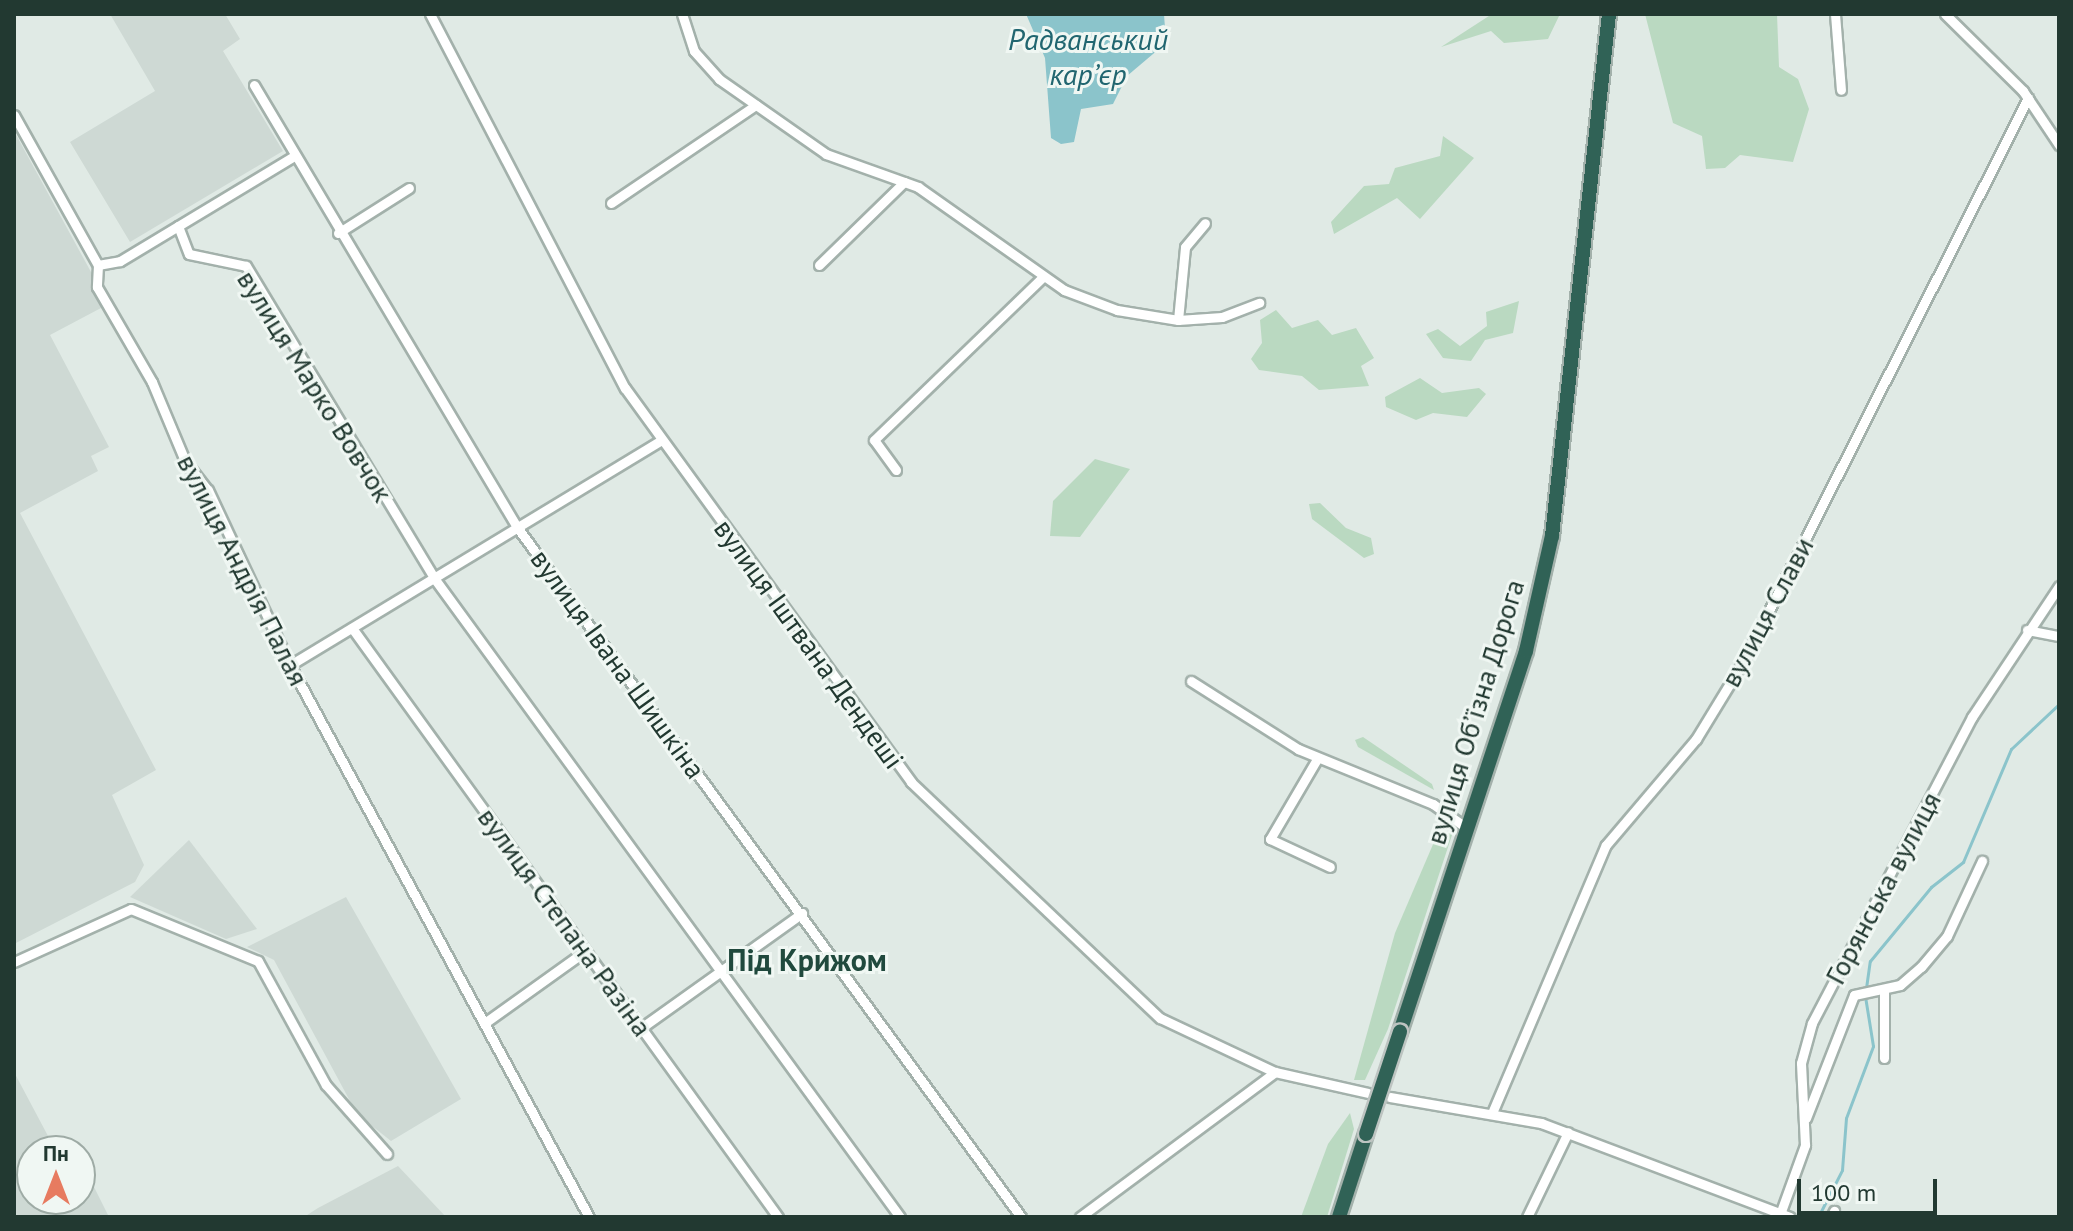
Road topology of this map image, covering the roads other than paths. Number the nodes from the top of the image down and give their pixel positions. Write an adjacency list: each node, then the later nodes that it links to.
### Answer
1 (430, 14): 24 (street, вулиця Іштвана Дендеші)
2 (682, 14): 9 (street)
3 (1609, 14): 35 (highway, вулиця Обʼїзна Дорога)
4 (1835, 14): 7 (street)
5 (1945, 14): 8 (street)
6 (254, 85): 12 (street, вулиця Івана Шишкіна)
7 (1841, 90)
8 (2028, 98): 11 (street); 49 (street, вулиця Слави)
9 (756, 105): 13 (street); 15 (street)
10 (14, 115): 19 (street, вулиця Андрія Палая)
11 (2059, 145)
12 (294, 156): 17 (street); 18 (street, вулиця Івана Шишкіна)
13 (904, 182): 20 (street); 21 (street)
14 (409, 188): 18 (street)
15 (611, 203)
16 (1205, 223): 23 (street)
17 (178, 226): 19 (street); 27 (street, вулиця Марко Вовчок)
18 (338, 233): 26 (street, вулиця Івана Шишкіна)
19 (98, 265): 32 (street, вулиця Андрія Палая)
20 (819, 265)
21 (1042, 278): 23 (street); 25 (street)
22 (1259, 303): 23 (street)
23 (1178, 320)
24 (660, 441): 26 (street); 46 (street, вулиця Іштвана Дендеші)
25 (896, 470)
26 (517, 527): 27 (street); 38 (street, вулиця Івана Шишкіна)
27 (434, 578): 29 (street); 41 (street)
28 (2059, 586): 30 (street, Горянська вулиця)
29 (352, 628): 32 (street); 39 (street, вулиця Степана Разіна)
30 (2027, 630): 31 (street); 50 (street, Горянська вулиця)
31 (2059, 636)
32 (290, 665): 43 (street, вулиця Андрія Палая)
33 (1191, 681): 34 (street)
34 (1317, 759): 35 (street); 37 (street)
35 (1468, 829): 59 (highway, вулиця Обʼїзна Дорога, bridge)
36 (1982, 861): 42 (street)
37 (1330, 867)
38 (802, 913): 41 (street); 57 (street, вулиця Івана Шишкіна)
39 (585, 951): 43 (street); 44 (street, вулиця Степана Разіна)
40 (14, 962): 52 (street)
41 (721, 970): 44 (street); 56 (street)
42 (1884, 989): 45 (street); 50 (street)
43 (486, 1022): 54 (street, вулиця Андрія Палая)
44 (641, 1028): 55 (street, вулиця Степана Разіна)
45 (1884, 1058)
46 (1275, 1072): 47 (street, вулиця Іштвана Дендеші); 58 (street)
47 (1368, 1093)
48 (1390, 1097): 49 (street)
49 (1492, 1113): 51 (street)
50 (1806, 1118): 53 (street, Горянська вулиця)
51 (1568, 1132): 53 (street); 60 (street)
52 (387, 1154)
53 (1779, 1215): 61 (street)
54 (589, 1217)
55 (778, 1217)
56 (900, 1217)
57 (1021, 1217)
58 (1080, 1217)
59 (1339, 1217)
60 (1527, 1217)
61 (1790, 1217)

